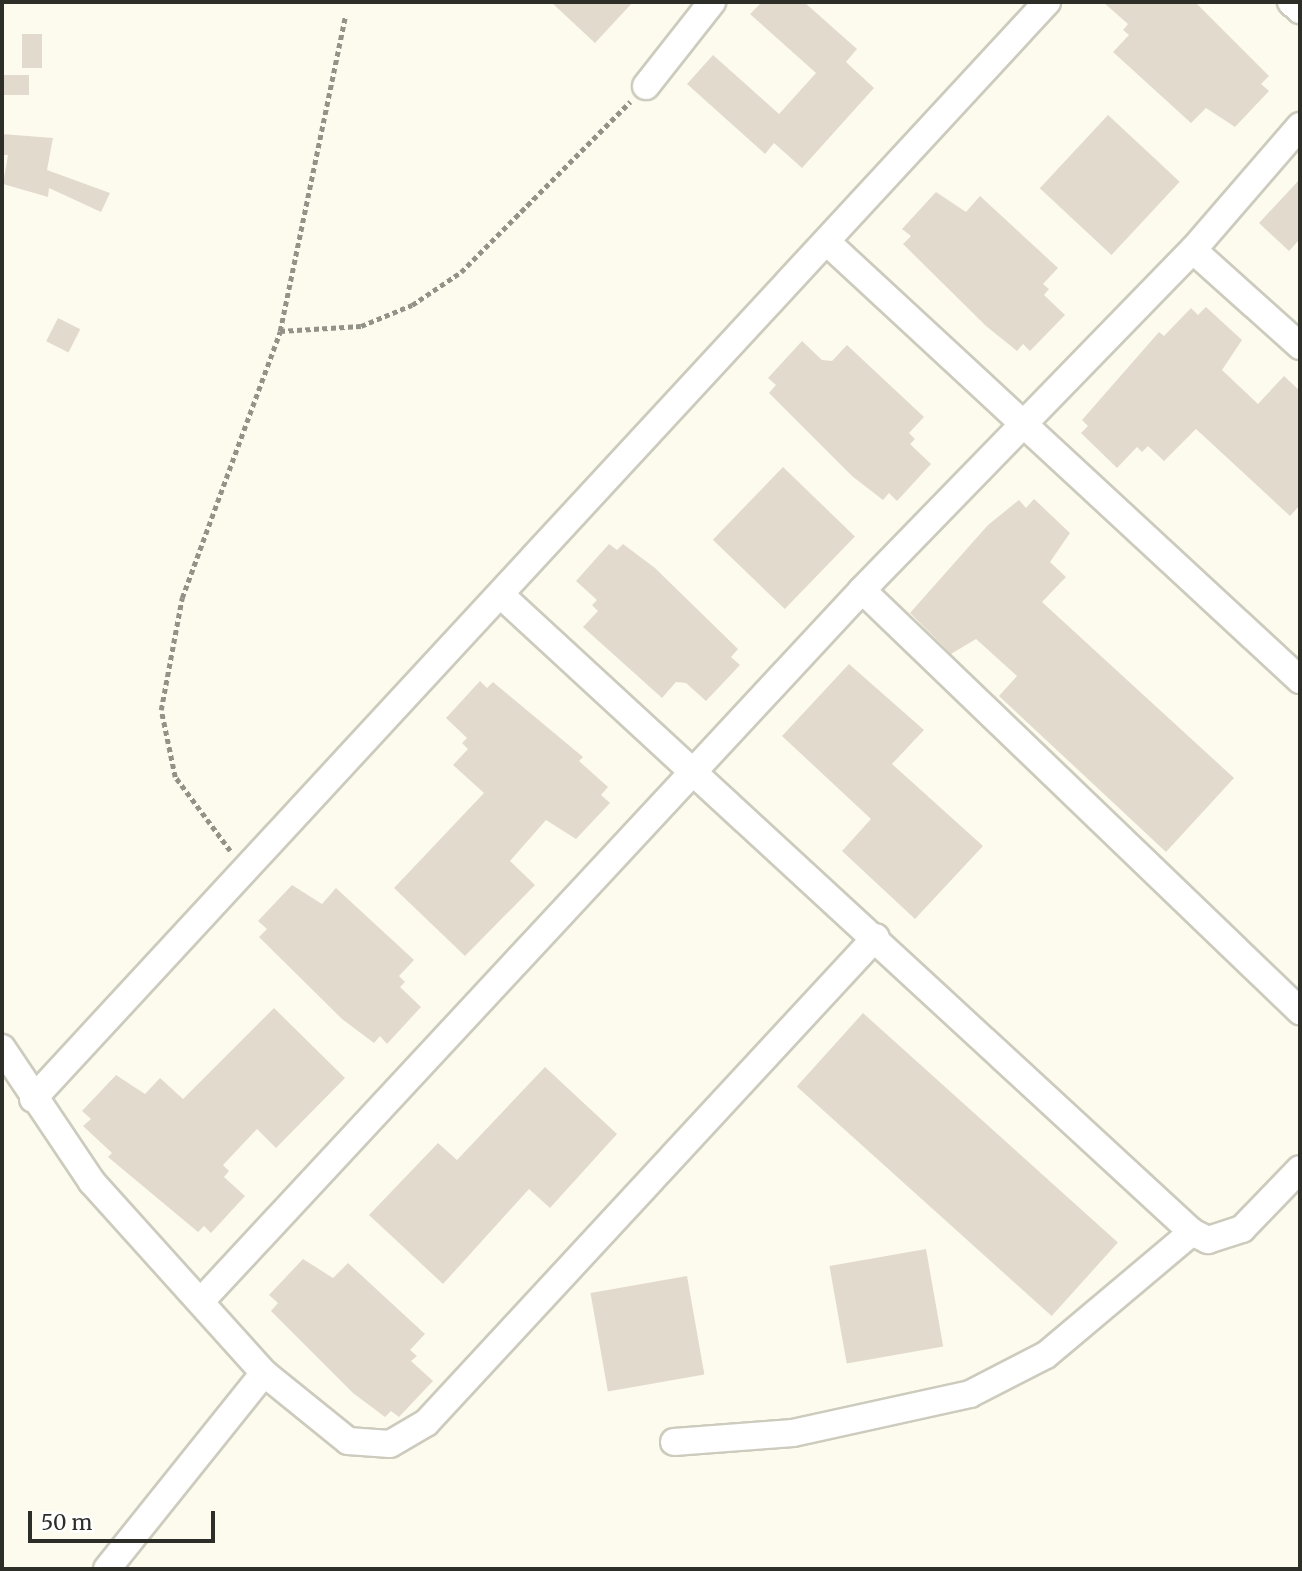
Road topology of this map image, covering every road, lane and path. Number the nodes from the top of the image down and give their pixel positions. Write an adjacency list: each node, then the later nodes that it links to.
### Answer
1 (712, 2): 6 (street)
2 (1047, 2): 8 (street)
3 (1291, 2): 4 (street)
4 (1300, 10)
5 (345, 16): 10 (path)
6 (646, 86): 10 (path)
7 (1300, 126): 9 (street)
8 (829, 244): 12 (street); 14 (street)
9 (1193, 250): 11 (street); 12 (street)
10 (280, 331): 17 (path)
11 (1300, 346)
12 (1024, 420): 13 (street); 15 (street)
13 (862, 590): 16 (street); 19 (street)
14 (502, 596): 16 (street); 17 (street)
15 (1300, 680)
16 (695, 777): 18 (street); 24 (street)
17 (245, 872): 21 (street)
18 (876, 937): 23 (street); 25 (street)
19 (1300, 1010)
20 (2, 1048): 21 (street)
21 (33, 1099): 24 (street)
22 (1300, 1169): 23 (street)
23 (1192, 1232): 26 (street)
24 (203, 1299): 25 (street)
25 (264, 1373): 27 (street)
26 (674, 1442)
27 (107, 1569)

